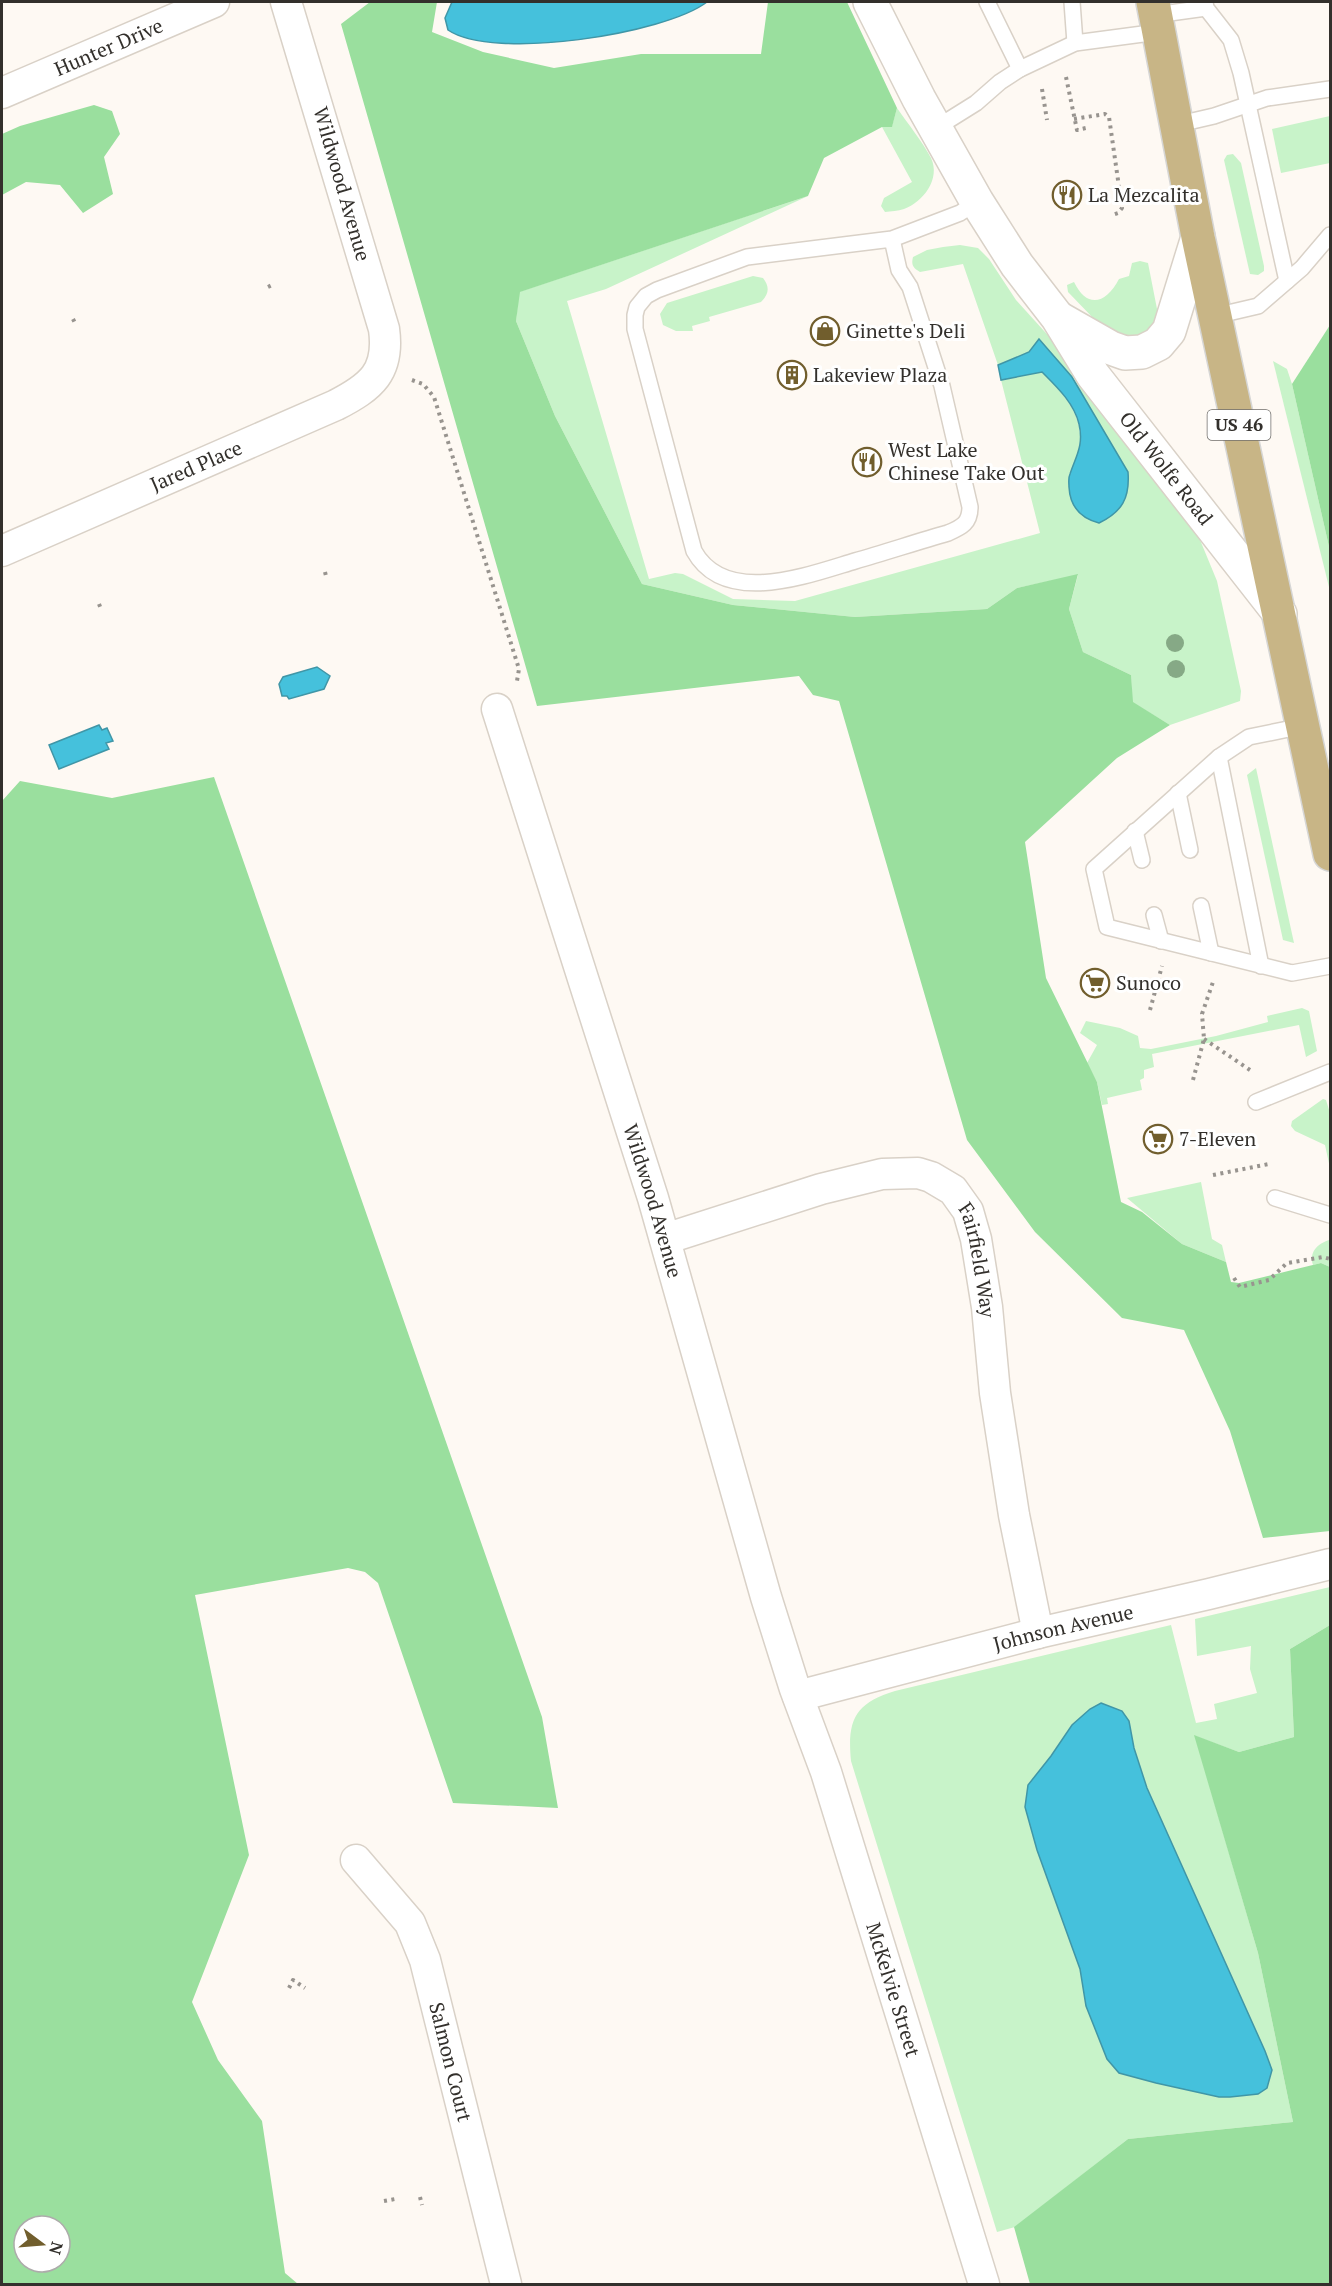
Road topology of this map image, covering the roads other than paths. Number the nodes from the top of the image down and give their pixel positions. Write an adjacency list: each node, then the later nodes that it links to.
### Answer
1 (214, 2): 11 (street, Hunter Drive)
2 (286, 2): 22 (street, Wildwood Avenue)
3 (870, 2): 14 (street, Old Wolfe Road)
4 (987, 2): 9 (lane)
5 (1071, 2): 8 (lane)
6 (1206, 4): 7 (lane); 12 (lane)
7 (1155, 16): 8 (lane); 13 (main road, US 46)
8 (1075, 43): 9 (lane)
9 (1020, 69): 14 (lane)
10 (1330, 89): 12 (lane)
11 (2, 93)
12 (1247, 105): 13 (lane); 19 (lane)
13 (1175, 125): 17 (main road, US 46)
14 (936, 128): 15 (street, Old Wolfe Road)
15 (977, 202): 18 (lane); 21 (street, Old Wolfe Road)
16 (1330, 235): 19 (lane)
17 (1198, 237): 20 (main road, US 46); 21 (street, Old Wolfe Road)
18 (892, 239): 18 (lane)
19 (1287, 281): 20 (lane)
20 (1215, 316): 24 (main road, US 46)
21 (1058, 318): 24 (street, Old Wolfe Road)
22 (381, 367): 23 (street, Jared Place)
23 (2, 551)
24 (1280, 614): 26 (main road, US 46)
25 (497, 709): 43 (street, Wildwood Avenue)
26 (1304, 726): 27 (lane); 31 (main road, US 46)
27 (1219, 757): 28 (lane); 37 (lane)
28 (1178, 793): 29 (lane); 30 (lane)
29 (1136, 831): 32 (lane); 35 (lane)
30 (1190, 850)
31 (1330, 854)
32 (1142, 860)
33 (1201, 906): 36 (lane)
34 (1154, 915): 35 (lane)
35 (1164, 942): 36 (lane)
36 (1216, 955): 37 (lane)
37 (1261, 966): 38 (lane)
38 (1330, 966)
39 (1330, 1072): 40 (lane)
40 (1256, 1102)
41 (1275, 1198): 42 (lane)
42 (1330, 1215)
43 (665, 1239): 45 (street, Fairfield Way); 46 (street, Wildwood Avenue)
44 (1330, 1564): 45 (street, Johnson Avenue)
45 (1038, 1633): 46 (street, Johnson Avenue)
46 (798, 1696): 49 (street, McKelvie Street)
47 (356, 1860): 48 (street, Salmon Court)
48 (506, 2284)
49 (984, 2284)

